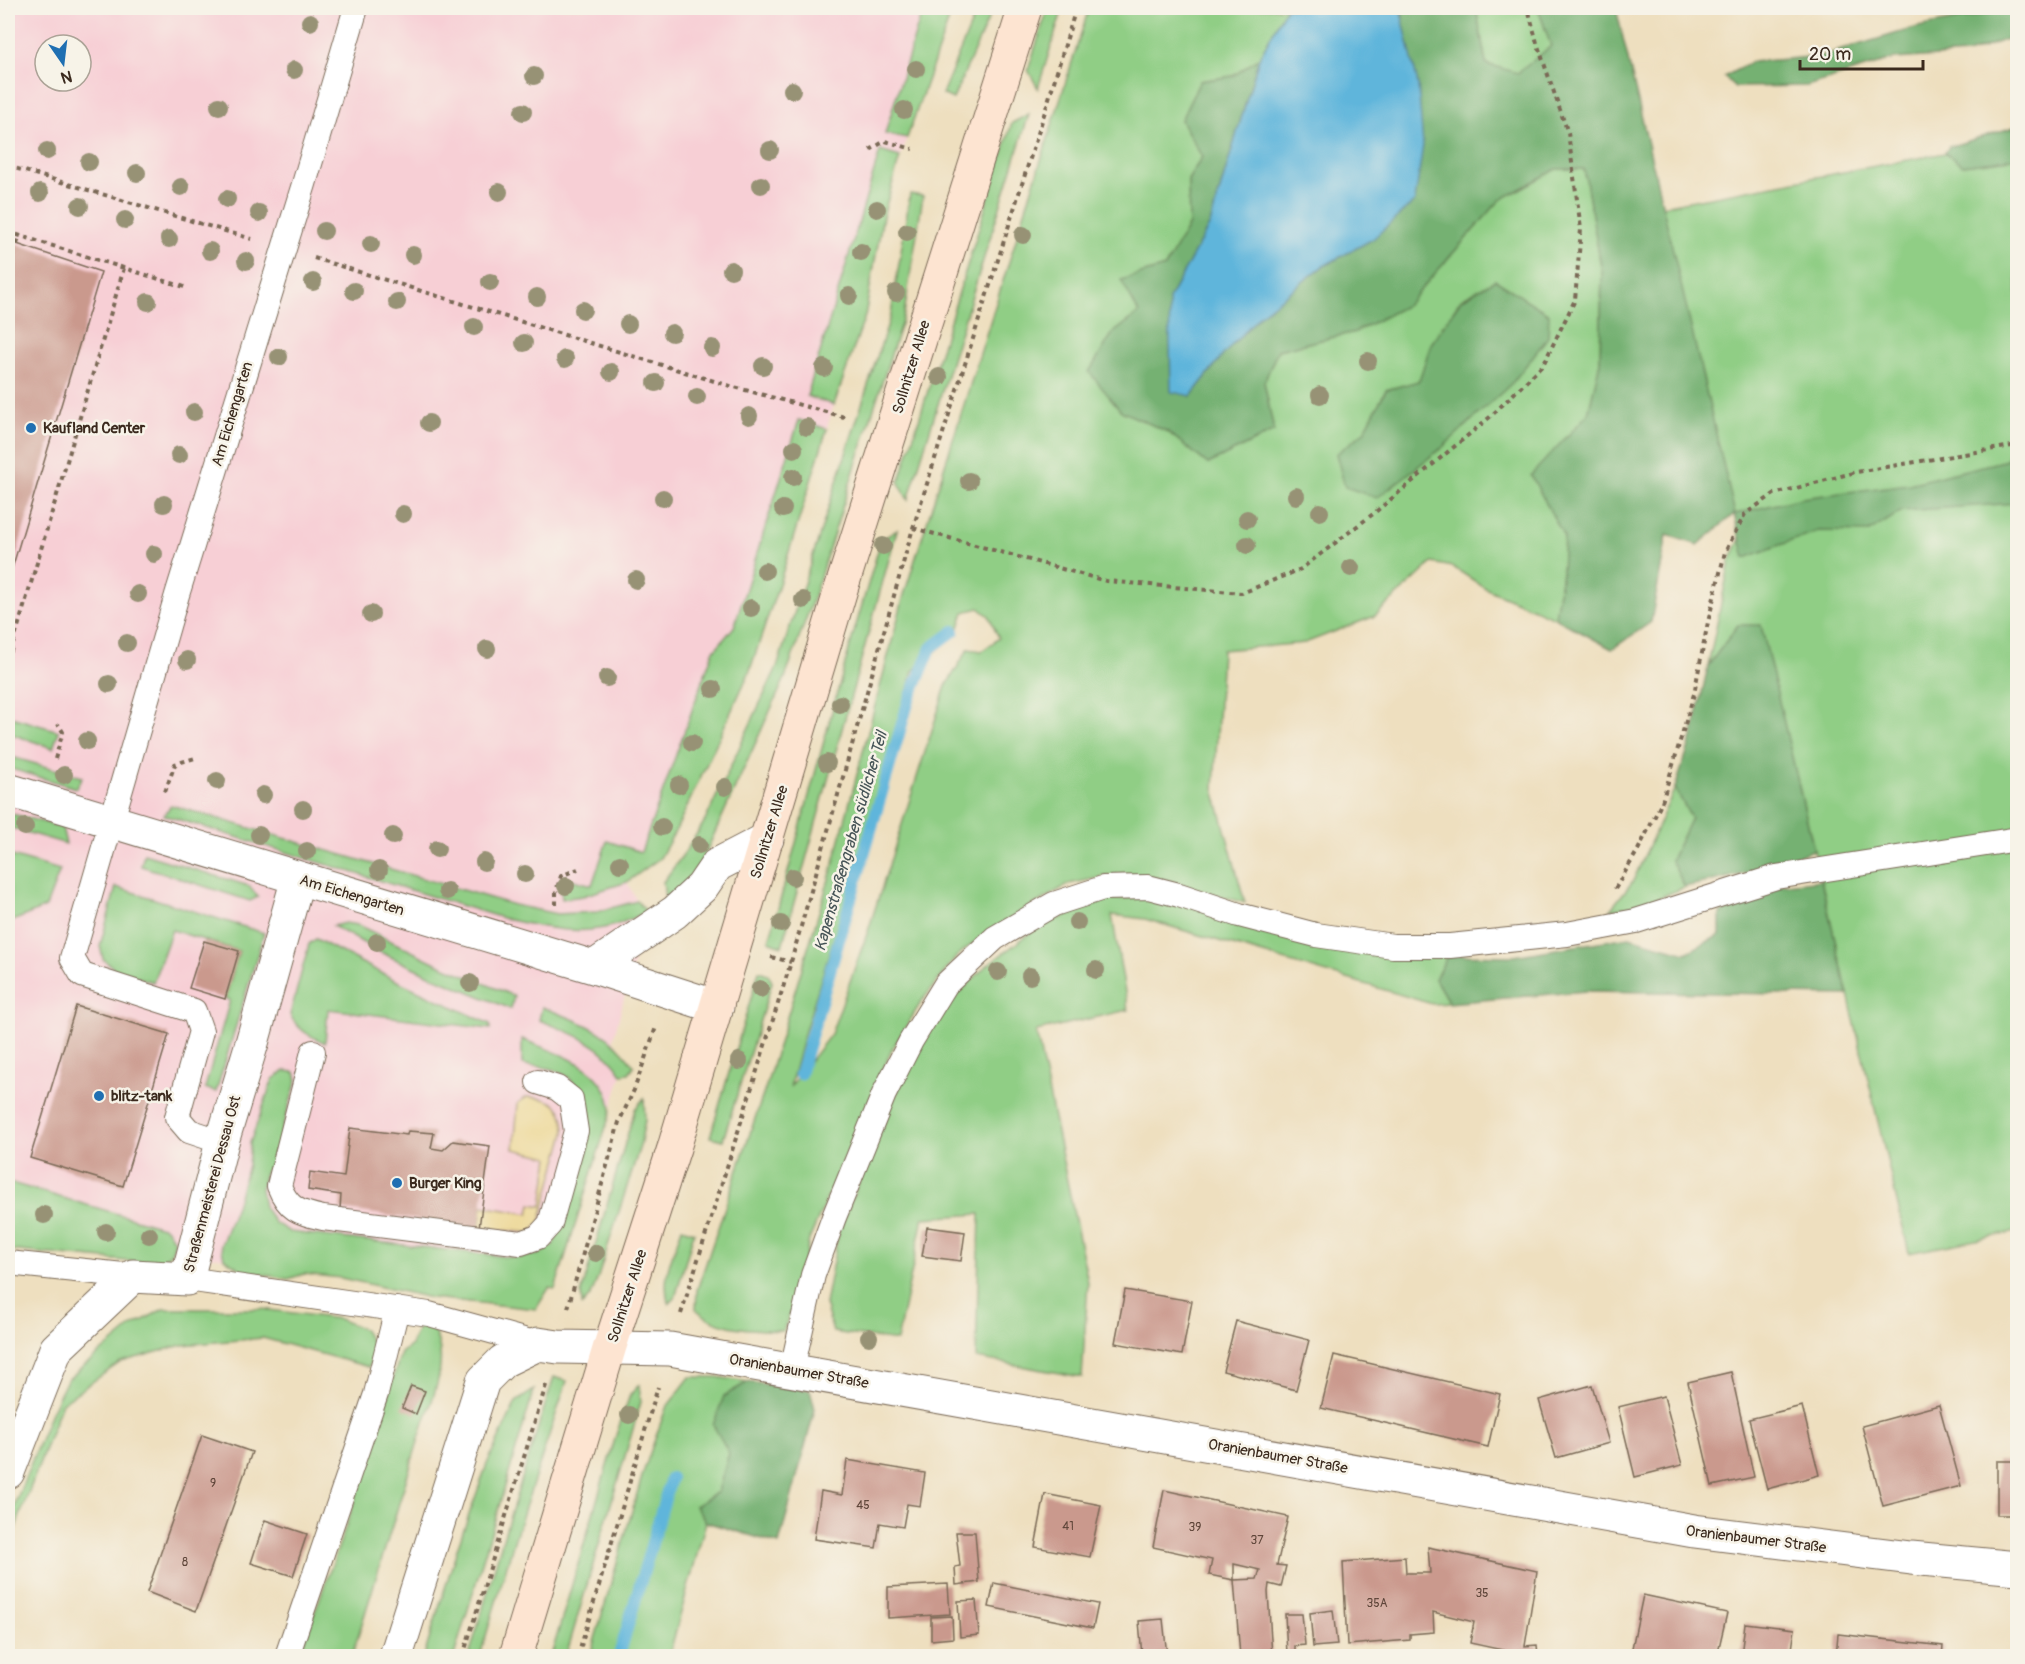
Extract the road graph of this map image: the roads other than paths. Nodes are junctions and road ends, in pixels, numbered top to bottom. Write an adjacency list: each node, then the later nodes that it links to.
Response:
1 (356, 8): 4 (lane, Am Eichengarten)
2 (1025, 8): 5 (main road, Sollnitzer Allee)
3 (8, 790): 4 (street, Am Eichengarten)
4 (110, 821): 7 (street, Am Eichengarten); 12 (lane, Am Eichengarten)
5 (767, 838): 8 (street); 9 (main road, Sollnitzer Allee)
6 (2018, 838): 19 (lane)
7 (298, 878): 8 (street, Am Eichengarten); 12 (street, Straßenmeisterei Dessau Ost)
8 (594, 968): 9 (street, Am Eichengarten)
9 (717, 1007): 18 (main road, Sollnitzer Allee)
10 (313, 1052): 11 (lane)
11 (538, 1082)
12 (222, 1142): 15 (street, Straßenmeisterei Dessau Ost)
13 (8, 1263): 14 (lane)
14 (133, 1276): 15 (street, Straßenmeisterei Dessau Ost); 20 (street)
15 (187, 1279): 16 (lane)
16 (397, 1309): 17 (lane); 22 (lane)
17 (548, 1346): 18 (street, Oranienbaumer Straße); 23 (street)
18 (610, 1346): 19 (street, Oranienbaumer Straße); 24 (main road, Sollnitzer Allee)
19 (792, 1369): 21 (street, Oranienbaumer Straße)
20 (8, 1472)
21 (2018, 1568)
22 (286, 1656)
23 (396, 1656)
24 (516, 1656)

